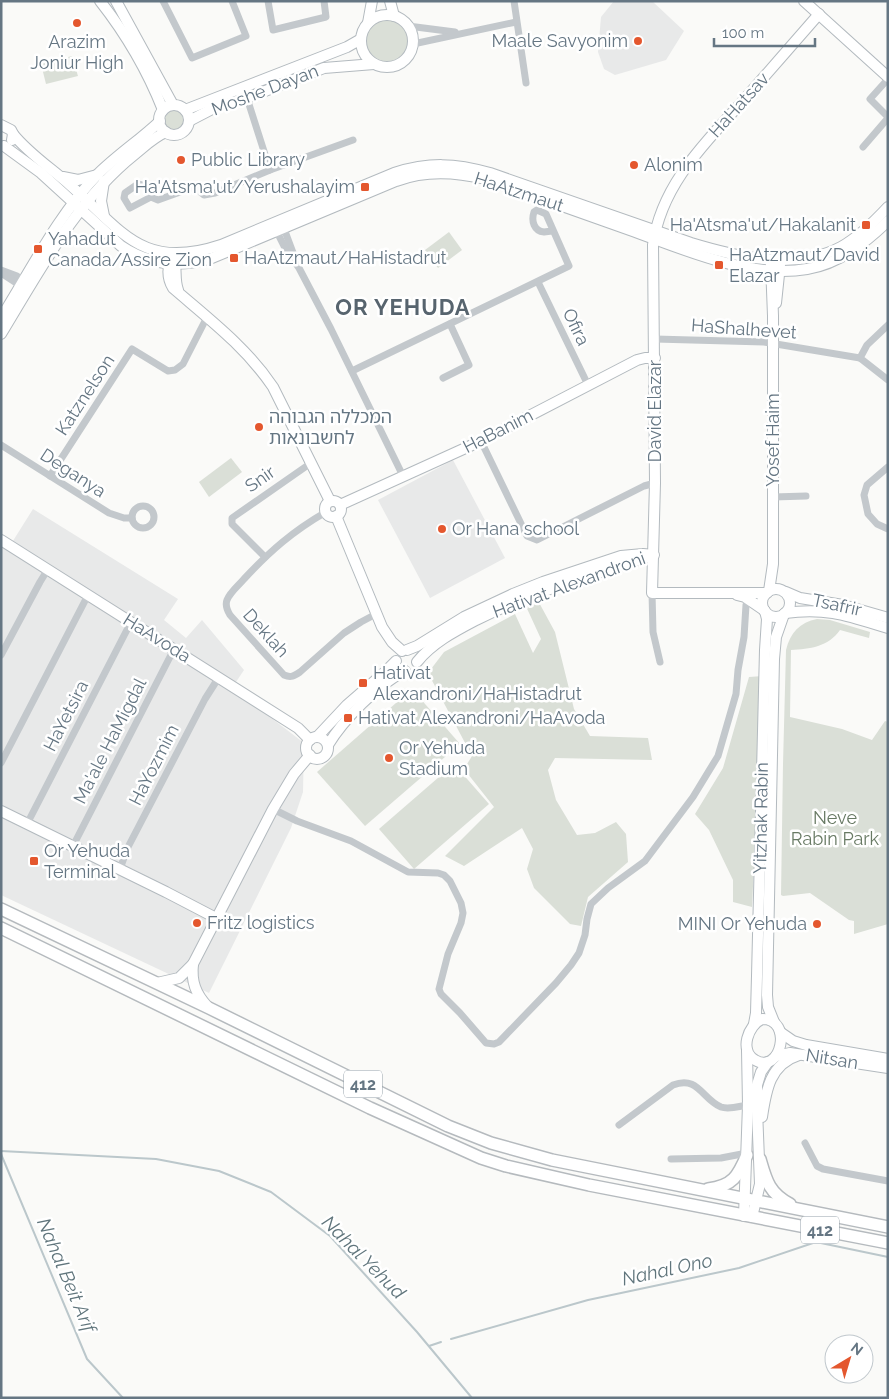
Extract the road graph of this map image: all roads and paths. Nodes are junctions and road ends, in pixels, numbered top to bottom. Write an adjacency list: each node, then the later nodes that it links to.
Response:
1 (100, 1): 23 (street)
2 (116, 1): 23 (street)
3 (163, 1): 4 (street)
4 (232, 1)
5 (268, 1): 6 (street)
6 (324, 1)
7 (372, 1): 14 (street)
8 (390, 1): 12 (street)
9 (514, 1): 13 (street)
10 (804, 1): 11 (street)
11 (819, 14): 20 (street); 47 (street, HaHatsav)
12 (394, 16): 14 (street); 15 (street)
13 (516, 22): 16 (street); 21 (street)
14 (368, 23): 17 (street)
15 (408, 26): 16 (street); 18 (street)
16 (463, 33): 18 (street)
17 (361, 39): 19 (street); 24 (street, Moshe Dayan)
18 (413, 44): 19 (street)
19 (374, 64): 22 (street, Moshe Dayan)
20 (888, 78): 25 (street)
21 (526, 83)
22 (247, 98): 27 (street, Moshe Dayan); 34 (street)
23 (168, 108): 24 (street); 26 (street)
24 (185, 110): 27 (street)
25 (888, 118): 33 (street)
26 (160, 121): 29 (street); 36 (street)
27 (189, 121): 29 (street)
28 (1, 125): 30 (street, HaAtzmaut)
29 (166, 132): 36 (street)
30 (13, 134): 32 (street); 35 (street, HaAtzmaut)
31 (352, 140): 34 (street)
32 (3, 146): 37 (street, HaAtzmaut)
33 (863, 147)
34 (270, 170): 38 (street)
35 (61, 177): 36 (street); 39 (street, HaAtzmaut)
36 (101, 177): 39 (street); 42 (street)
37 (58, 190): 41 (street, HaAtzmaut); 43 (street)
38 (151, 197)
39 (84, 198): 41 (street); 42 (street, HaAtzmaut)
40 (888, 207): 49 (street, HaAtzmaut)
41 (77, 208): 43 (street); 50 (street, HaAtzmaut); 54 (street)
42 (105, 217): 48 (street, HaAtzmaut)
43 (63, 220): 54 (street)
44 (888, 221): 51 (street, HaAtzmaut)
45 (279, 227): 47 (street, HaAtzmaut); 48 (street, HaAtzmaut); 50 (street, HaAtzmaut); 64 (street)
46 (552, 231): 53 (street)
47 (655, 234): 49 (street, HaAtzmaut); 51 (street, HaAtzmaut); 60 (street, David Elazar)
48 (172, 253): 50 (street)
49 (776, 259): 51 (street, Yosef Haim)
50 (172, 264): 55 (street)
51 (776, 270): 61 (street, Yosef Haim)
52 (1, 271): 54 (street)
53 (538, 282): 57 (street); 67 (street, Ofira)
54 (25, 285): 56 (street); 59 (street)
55 (207, 317): 70 (street); 72 (street, Katznelson)
56 (1, 318)
57 (450, 324): 64 (street); 65 (street)
58 (888, 325): 63 (street)
59 (1, 334)
60 (655, 339): 61 (street, HaShalhevet); 62 (street, David Elazar)
61 (773, 342): 63 (street, HaShalhevet); 76 (street, Yosef Haim)
62 (655, 358): 67 (street, HaBanim); 74 (street, David Elazar)
63 (860, 358): 66 (street, HaShalhevet)
64 (352, 371): 73 (street)
65 (443, 378)
66 (888, 380)
67 (588, 385): 68 (street, HaBanim)
68 (481, 441): 73 (street, HaBanim); 74 (street)
69 (1, 445): 72 (street, Deganya)
70 (311, 463): 77 (street); 83 (street, Snir)
71 (888, 467): 81 (street)
72 (50, 476): 80 (street, Deganya)
73 (402, 476): 78 (street, HaBanim)
74 (655, 483): 84 (street, David Elazar)
75 (806, 496): 76 (street)
76 (773, 497): 85 (street, Yosef Haim)
77 (330, 502): 78 (street); 79 (street)
78 (340, 505): 79 (street)
79 (331, 514): 83 (street, Deklah); 93 (street)
80 (132, 518)
81 (888, 529)
82 (1, 540): 86 (street, HaAvoda)
83 (265, 556): 93 (street, Deklah)
84 (654, 556): 89 (street, David Elazar); 100 (street, Hativat Alexandroni); 101 (street, Hativat Alexandroni)
85 (773, 564): 87 (street, Yosef Haim); 88 (street, Yosef Haim)
86 (48, 570): 90 (street, HaAvoda); 99 (street)
87 (768, 592): 88 (street); 91 (street); 92 (street)
88 (786, 592): 94 (street); 95 (street, Tsafrir)
89 (652, 593): 91 (street); 102 (street)
90 (88, 595): 96 (street, HaAvoda); 108 (street)
91 (750, 596): 92 (street); 109 (street)
92 (765, 611): 94 (street); 121 (street, Yitzhak Rabin)
93 (376, 614): 100 (street)
94 (785, 614): 97 (street, Tsafrir); 120 (street, Yitzhak Rabin)
95 (888, 618)
96 (131, 622): 98 (street, HaAvoda); 111 (street, HaYetsira)
97 (888, 628)
98 (174, 649): 104 (street, HaAvoda); 112 (street, Ma'ale HaMigdal)
99 (1, 655)
100 (400, 655): 101 (street); 103 (street); 105 (street, Hativat Alexandroni)
101 (417, 662): 103 (street)
102 (660, 662)
103 (405, 671): 106 (street)
104 (220, 677): 105 (street, HaAvoda); 113 (street, HaYozmim)
105 (313, 738): 106 (street); 107 (street)
106 (328, 745): 107 (street)
107 (310, 755): 109 (street)
108 (1, 764)
109 (272, 809): 115 (street)
110 (1, 811): 111 (street)
111 (27, 824): 112 (street)
112 (73, 846): 113 (street)
113 (120, 869): 115 (street)
114 (1, 909): 118 (main road, 412)
115 (216, 918): 117 (street)
116 (1, 928): 140 (main road, 412)
117 (194, 964): 118 (street); 119 (street)
118 (156, 983): 119 (main road, 412)
119 (209, 1008): 136 (main road, 412)
120 (774, 1022): 121 (street); 122 (street)
121 (754, 1024): 123 (street)
122 (780, 1032): 125 (street); 126 (street, Nitsan)
123 (748, 1050): 125 (street); 128 (street)
124 (804, 1054): 125 (street, Nitsan); 127 (street, Nitsan); 130 (street)
125 (772, 1059): 130 (street)
126 (888, 1059)
127 (888, 1068)
128 (748, 1105): 129 (street); 132 (street)
129 (619, 1125)
130 (758, 1140): 134 (street)
131 (805, 1143): 135 (street)
132 (747, 1154): 133 (street); 136 (main road); 137 (street)
133 (670, 1158)
134 (760, 1159): 138 (street); 139 (main road)
135 (888, 1181)
136 (700, 1190): 137 (main road, 412)
137 (745, 1198): 138 (main road, 412); 140 (street)
138 (757, 1200): 139 (main road, 412); 140 (street)
139 (806, 1211): 141 (main road, 412)
140 (748, 1216): 142 (main road, 412)
141 (888, 1227)
142 (888, 1244)

